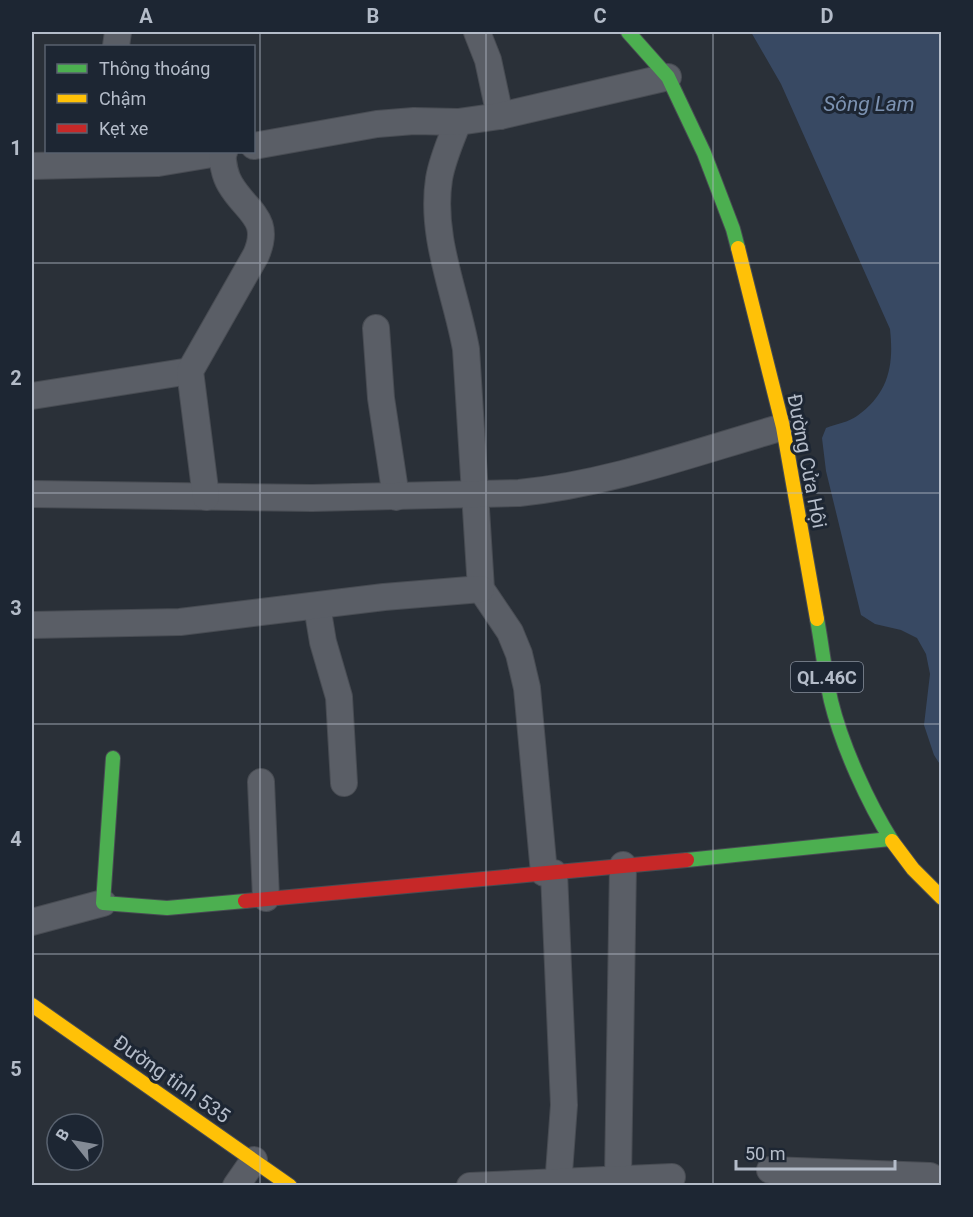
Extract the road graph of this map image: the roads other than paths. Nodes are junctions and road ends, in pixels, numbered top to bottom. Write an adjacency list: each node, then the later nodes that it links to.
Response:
1 (477, 32): 4 (street)
2 (628, 32): 3 (main road, Đường Cửa Hội / QL.46C)
3 (668, 77): 4 (street); 14 (main road, Đường Cửa Hội / QL.46C)
4 (500, 116): 5 (street)
5 (458, 122): 6 (street); 16 (street)
6 (255, 146)
7 (217, 153): 9 (street)
8 (223, 153): 12 (street)
9 (115, 158): 10 (street)
10 (32, 166)
11 (376, 328): 17 (street)
12 (190, 371): 13 (street); 18 (street)
13 (32, 396)
14 (783, 427): 16 (street); 25 (main road, Đường Cửa Hội / QL.46C)
15 (32, 494): 18 (street)
16 (476, 494): 17 (street); 19 (street)
17 (396, 496): 18 (street)
18 (206, 497)
19 (481, 589): 20 (street); 27 (street)
20 (317, 606): 21 (street); 24 (street)
21 (32, 625)
22 (113, 758): 30 (main road)
23 (261, 782): 28 (street)
24 (344, 783)
25 (890, 839): 26 (main road); 29 (main road, Đường Cửa Hội / QL.46C)
26 (622, 865): 27 (main road); 36 (street)
27 (549, 873): 28 (main road); 37 (street)
28 (266, 898): 30 (main road)
29 (942, 898)
30 (103, 903): 31 (street)
31 (32, 922)
32 (32, 1005): 33 (main road, Đường tỉnh 535)
33 (254, 1160): 38 (street); 39 (main road, Đường tỉnh 535)
34 (770, 1170): 41 (street)
35 (672, 1178): 36 (street)
36 (618, 1179): 37 (street)
37 (559, 1183): 40 (street)
38 (236, 1185)
39 (290, 1185)
40 (470, 1185)
41 (941, 1185)

